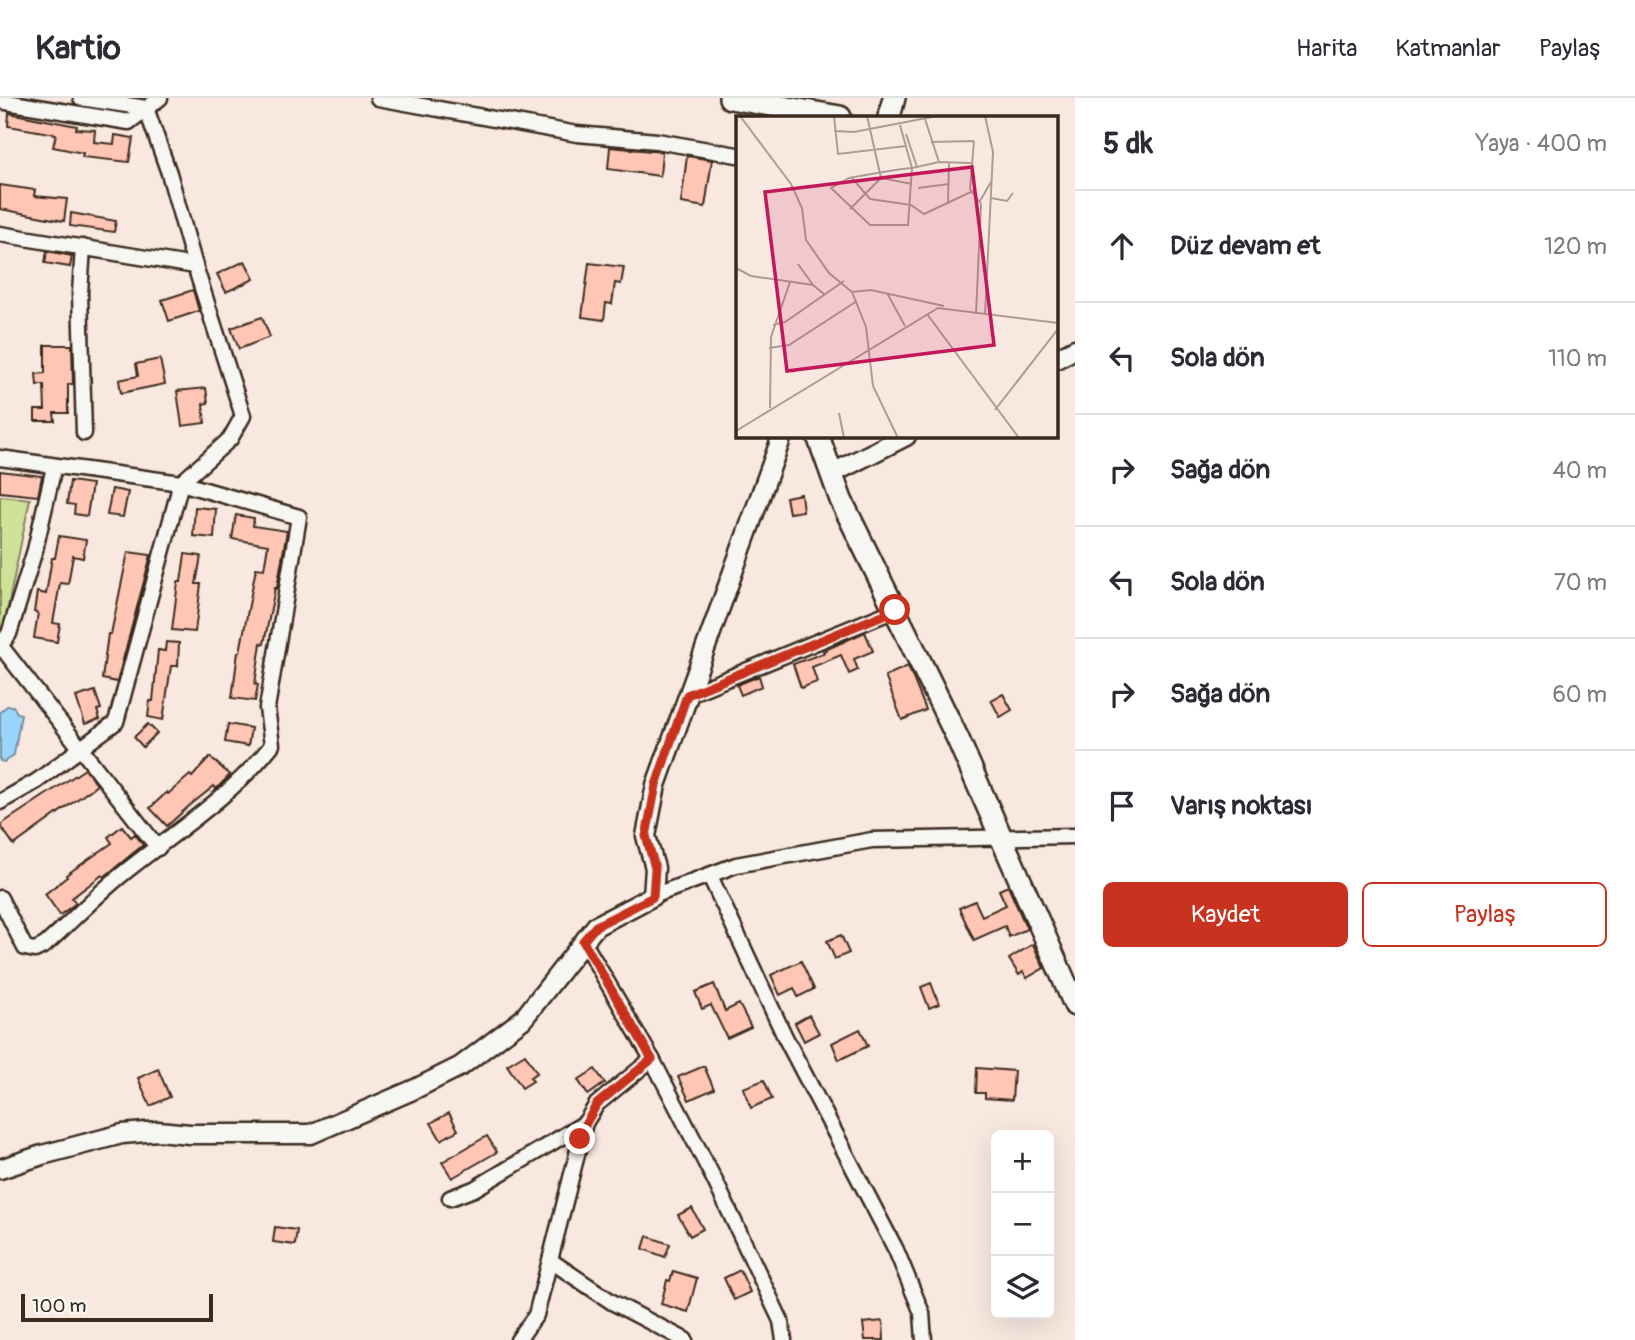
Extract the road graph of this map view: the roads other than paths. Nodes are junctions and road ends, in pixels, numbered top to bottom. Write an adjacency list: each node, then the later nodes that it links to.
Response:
1 (81, 98): 7 (street)
2 (160, 98): 7 (street)
3 (378, 98): 10 (street)
4 (730, 98): 8 (main road)
5 (894, 98): 9 (main road)
6 (0, 101): 7 (street)
7 (146, 108): 13 (street)
8 (834, 116)
9 (889, 116)
10 (736, 155)
11 (0, 234): 12 (street)
12 (83, 247): 13 (street); 16 (street)
13 (195, 267): 23 (street)
14 (1075, 349): 15 (street)
15 (1058, 358)
16 (84, 433)
17 (781, 438): 26 (street)
18 (819, 438): 22 (main road)
19 (902, 438): 22 (street)
20 (0, 458): 21 (street)
21 (54, 467): 23 (street); 25 (street)
22 (831, 474): 24 (main road)
23 (181, 483): 27 (street); 31 (street)
24 (895, 610): 26 (street); 29 (main road)
25 (0, 646): 27 (street)
26 (687, 695): 33 (street)
27 (81, 747): 28 (street); 31 (street)
28 (0, 802)
29 (1000, 836): 30 (street); 32 (street); 36 (main road)
30 (1075, 836)
31 (158, 848): 34 (street)
32 (710, 876): 33 (street); 45 (street)
33 (653, 897): 35 (street)
34 (0, 898)
35 (583, 941): 37 (street); 39 (street)
36 (1075, 1005)
37 (652, 1059): 38 (street); 44 (street)
38 (586, 1123): 40 (street); 41 (street)
39 (0, 1169)
40 (450, 1198)
41 (551, 1261): 42 (street); 43 (street)
42 (518, 1340)
43 (685, 1340)
44 (784, 1340)
45 (924, 1340)

